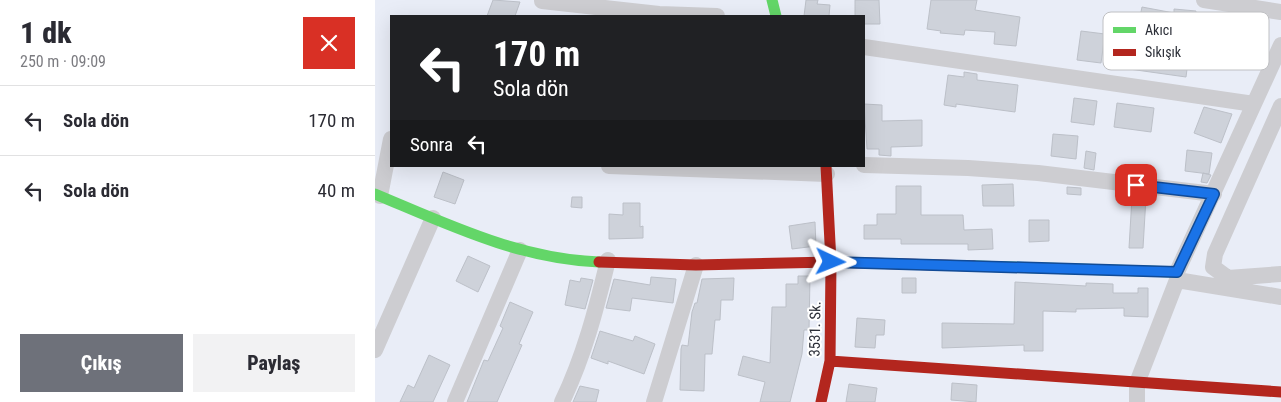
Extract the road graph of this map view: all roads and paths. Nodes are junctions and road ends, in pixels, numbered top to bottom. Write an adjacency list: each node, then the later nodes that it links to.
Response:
1 (772, 0): 6 (street)
2 (1204, 0): 4 (street)
3 (542, 1): 5 (street)
4 (1281, 12)
5 (688, 15)
6 (776, 15)
7 (1281, 45): 9 (street)
8 (865, 47): 9 (street)
9 (1254, 104): 15 (street)
10 (1281, 106): 22 (street)
11 (390, 143): 16 (street)
12 (865, 165): 15 (street)
13 (663, 167): 14 (street)
14 (826, 170): 20 (street, 3531. Sk.)
15 (1214, 194): 23 (street)
16 (378, 195): 17 (street)
17 (433, 218): 18 (street); 25 (street)
18 (520, 250): 19 (street); 29 (street)
19 (607, 260): 21 (street); 30 (street)
20 (831, 262): 21 (street); 23 (street); 26 (street, 3531. Sk.)
21 (696, 265): 31 (street)
22 (1281, 274)
23 (1177, 276): 24 (street); 27 (street)
24 (1281, 297)
25 (375, 350)
26 (830, 361): 27 (street); 32 (street, 3531. Sk.)
27 (1137, 383): 28 (street); 33 (street)
28 (1281, 392)
29 (455, 402)
30 (562, 402)
31 (654, 402)
32 (821, 402)
33 (1137, 402)

